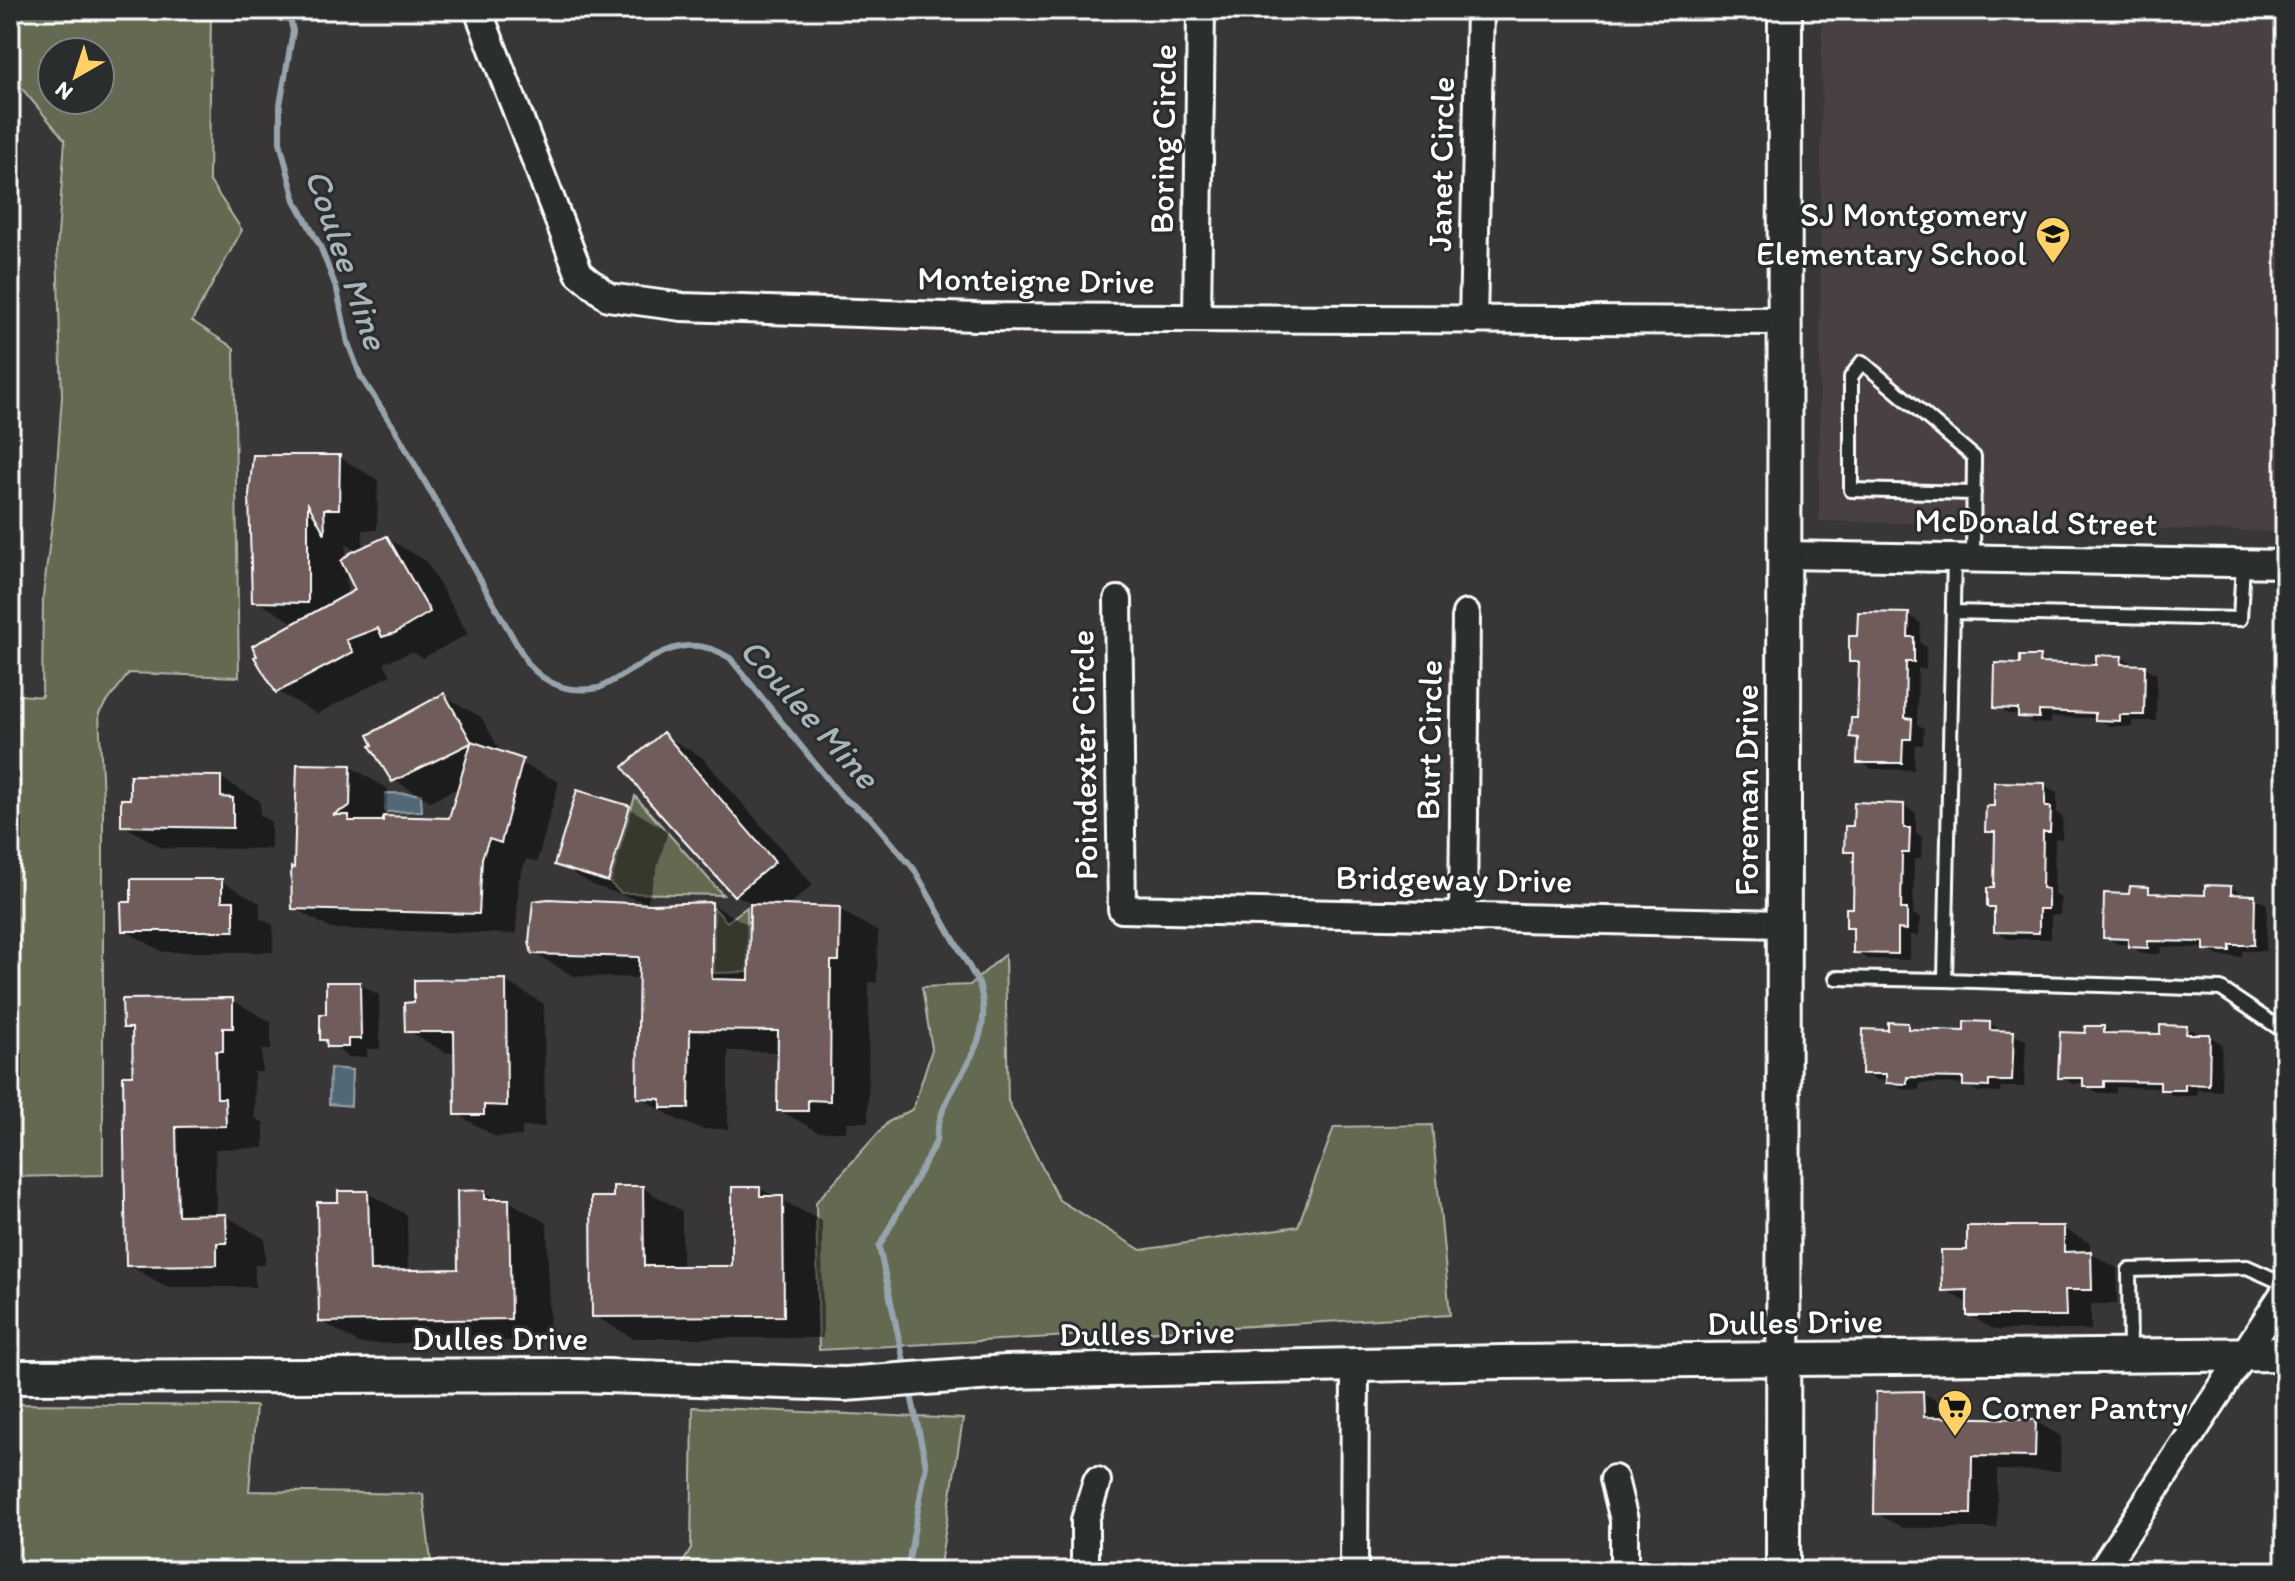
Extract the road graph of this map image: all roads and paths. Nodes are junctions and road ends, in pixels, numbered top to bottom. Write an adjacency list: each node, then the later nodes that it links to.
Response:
1 (478, 10): 5 (street, Monteigne Drive)
2 (1201, 10): 5 (street, Boring Circle)
3 (1480, 10): 6 (street, Janet Circle)
4 (1785, 10): 7 (street, Foreman Drive)
5 (1197, 317): 6 (street, Monteigne Drive)
6 (1473, 320): 7 (street, Monteigne Drive)
7 (1785, 321): 9 (street, Foreman Drive)
8 (1974, 493): 8 (lane); 10 (lane)
9 (1785, 555): 10 (street, McDonald Street); 18 (street, Foreman Drive)
10 (1963, 557): 11 (street, McDonald Street); 14 (lane)
11 (2243, 563): 12 (street, McDonald Street); 14 (lane)
12 (2285, 564)
13 (1118, 600): 16 (street, Poindexter Circle)
14 (1953, 612): 20 (lane)
15 (1466, 614): 17 (street, Burt Circle)
16 (1122, 909): 17 (street, Bridgeway Drive)
17 (1463, 914): 18 (street, Bridgeway Drive)
18 (1784, 924): 27 (street, Foreman Drive)
19 (1836, 978): 20 (lane)
20 (1945, 980): 21 (lane)
21 (2285, 1032)
22 (2285, 1284): 25 (lane)
23 (2285, 1292): 24 (street)
24 (2244, 1353): 25 (street, Dulles Drive); 26 (street, Dulles Drive); 32 (street)
25 (2130, 1354): 27 (street, Dulles Drive)
26 (2285, 1354)
27 (1783, 1361): 28 (street, Dulles Drive); 36 (street, Foreman Drive)
28 (1355, 1367): 29 (street, Dulles Drive); 34 (street)
29 (10, 1377)
30 (1614, 1479): 35 (street)
31 (1097, 1481): 33 (street)
32 (2112, 1567)
33 (1085, 1571)
34 (1354, 1571)
35 (1624, 1571)
36 (1783, 1571)

